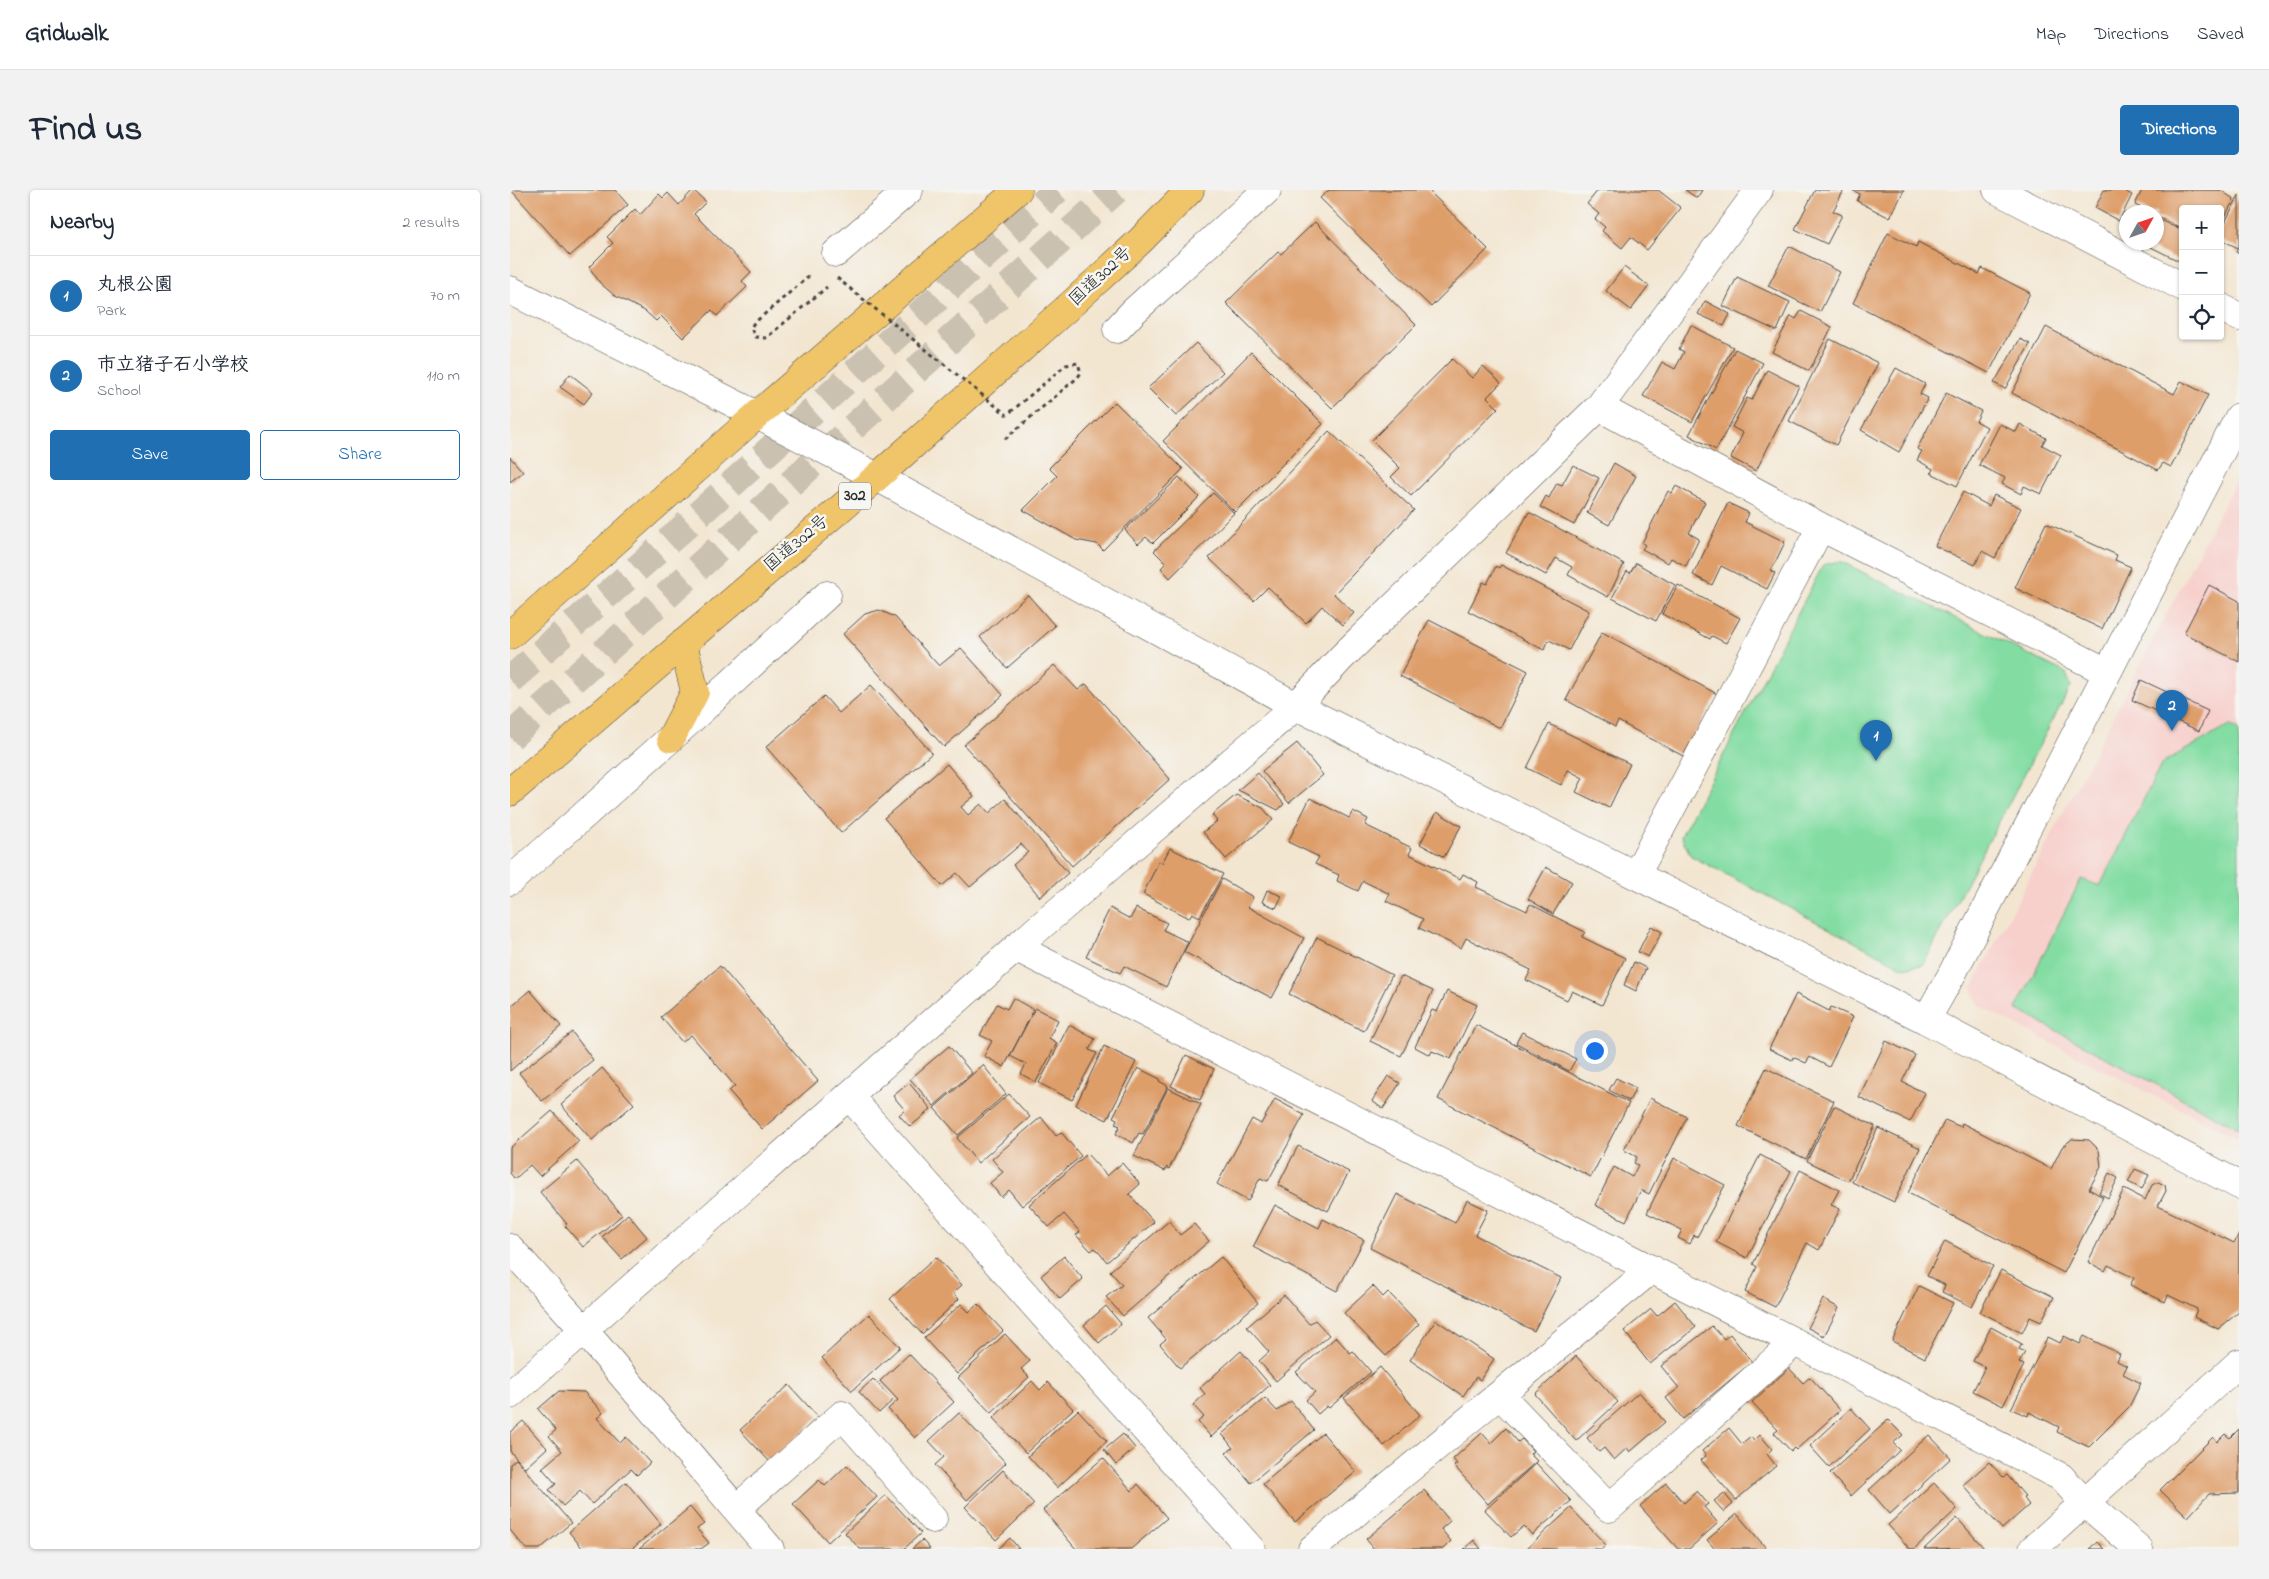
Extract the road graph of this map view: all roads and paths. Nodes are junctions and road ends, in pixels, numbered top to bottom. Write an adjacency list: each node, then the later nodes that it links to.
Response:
1 (909, 190): 7 (street)
2 (1018, 190): 14 (highway)
3 (1190, 190): 17 (highway, 国道302号 / 302)
4 (1268, 190): 12 (street)
5 (1759, 190): 13 (street)
6 (1997, 190): 8 (street)
7 (836, 254): 16 (path, bridge)
8 (2179, 285)
9 (510, 290): 14 (street)
10 (2224, 309): 11 (street)
11 (2239, 316)
12 (1117, 329)
13 (1599, 407): 18 (street); 23 (street)
14 (757, 415): 17 (street); 20 (highway)
15 (2239, 417): 22 (street)
16 (1005, 439)
17 (877, 477): 21 (highway, 国道302号 / 302); 23 (street)
18 (1821, 527): 22 (street); 26 (street)
19 (827, 595): 24 (street)
20 (510, 635)
21 (683, 643): 24 (highway); 25 (highway, 国道302号 / 302)
22 (2107, 672): 29 (street)
23 (1296, 706): 26 (street); 28 (street)
24 (671, 738): 27 (street)
25 (510, 792)
26 (1636, 875): 29 (street)
27 (510, 881)
28 (1017, 948): 30 (street); 33 (street)
29 (1926, 1020): 31 (street)
30 (849, 1096): 34 (street); 43 (street)
31 (2239, 1185)
32 (510, 1248): 34 (street)
33 (1652, 1270): 35 (street); 38 (street)
34 (583, 1329): 37 (street); 40 (street)
35 (1795, 1342): 38 (street); 39 (street)
36 (2239, 1362): 39 (street)
37 (510, 1395)
38 (1500, 1395): 44 (street)
39 (2084, 1502): 45 (street); 46 (street)
40 (736, 1509): 41 (street); 42 (street)
41 (933, 1519)
42 (770, 1549)
43 (1252, 1549)
44 (1312, 1549)
45 (2033, 1549)
46 (2139, 1549)

